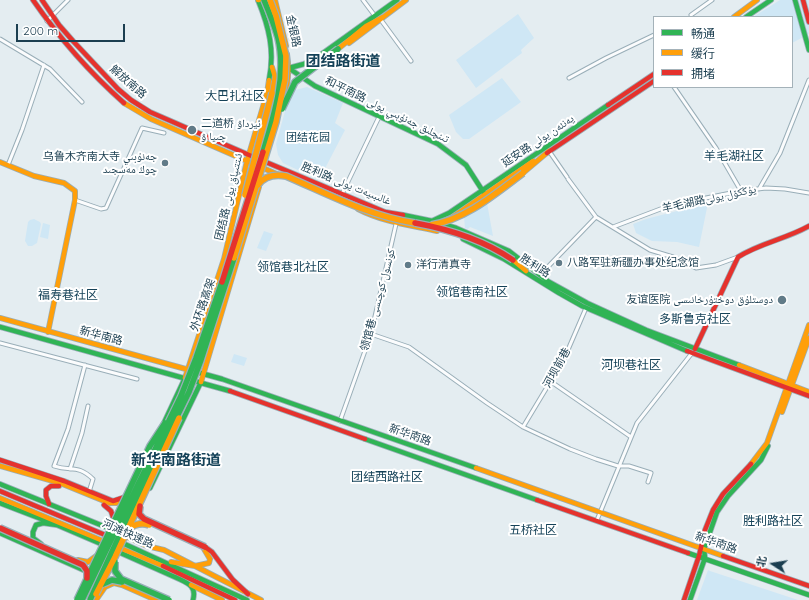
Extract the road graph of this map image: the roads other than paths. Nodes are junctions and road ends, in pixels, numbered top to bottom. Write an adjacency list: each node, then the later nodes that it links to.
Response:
1 (33, 0): 22 (main road)
2 (42, 0): 16 (main road, 解放南路)
3 (68, 0): 16 (street)
4 (258, 0): 29 (main road, 金银路)
5 (264, 0): 59 (main road, 外环路高架, bridge)
6 (270, 0): 40 (main road, 外环路高架, bridge)
7 (275, 0): 30 (main road, 金银路)
8 (363, 0): 17 (street)
9 (397, 0): 17 (main road)
10 (406, 0): 21 (main road)
11 (712, 0): 18 (street)
12 (757, 0): 19 (main road)
13 (771, 0): 20 (main road)
14 (795, 0): 26 (main road)
15 (803, 0): 23 (main road)
16 (52, 16): 22 (street); 43 (main road, 解放南路)
17 (375, 16): 30 (main road)
18 (689, 16)
19 (735, 16)
20 (747, 16)
21 (382, 18): 27 (street); 32 (main road); 40 (main road, bridge)
22 (47, 21): 43 (main road)
23 (809, 22)
24 (653, 35): 33 (street)
25 (0, 39): 28 (street)
26 (809, 50)
27 (412, 61)
28 (44, 65): 38 (street); 46 (street)
29 (272, 67): 30 (main road); 43 (main road, 团结路 ئىتتىپاق يولى); 59 (main road, bridge)
30 (290, 68): 32 (main road, 和平南路 تىنچلىق جەنۇبىي يولى); 37 (main road, 金银路)
31 (653, 75): 50 (main road, 延安路 يەنئەن يولى)
32 (302, 76): 37 (main road); 39 (main road, 和平南路 تىنچلىق جەنۇبىي يولى)
33 (569, 78)
34 (809, 80): 48 (street)
35 (653, 82): 42 (main road)
36 (675, 88): 49 (street)
37 (287, 90): 44 (main road)
38 (82, 102)
39 (379, 117): 50 (main road, 和平南路 تىنچلىق جەنۇبىي يولى); 51 (street)
40 (275, 126): 53 (main road, 外环路高架, bridge)
41 (164, 133): 54 (street)
42 (549, 151): 50 (main road); 55 (street); 60 (main road, bridge)
43 (248, 158): 44 (main road, 胜利路 غالىبىيەت يولى); 47 (main road, 胜利路); 77 (main road, 团结路 ئىتتىپاق يولى)
44 (265, 161): 47 (main road); 51 (main road, 胜利路 غالىبىيەت يولى)
45 (0, 162): 46 (main road)
46 (8, 165): 54 (main road)
47 (264, 168): 57 (main road, 胜利路); 78 (main road)
48 (759, 189): 49 (street, 羊毛湖路يۇڭكۆل يولى); 52 (street, 羊毛湖路يۇڭكۆل يولى)
49 (741, 191): 62 (street, 羊毛湖路يۇڭكۆل يولى)
50 (484, 192): 56 (main road, 延安路 يەنئەن يولى); 58 (main road)
51 (342, 194): 56 (main road, 胜利路 غالىبىيەت يولى)
52 (809, 194)
53 (254, 195): 60 (main road, bridge); 86 (main road, 外环路高架, bridge)
54 (75, 200): 71 (main road)
55 (596, 217): 62 (street); 66 (street)
56 (432, 221): 58 (main road, 胜利路 غالىبىيەت يولى)
57 (396, 224): 63 (main road, 胜利路); 72 (street, 领馆巷 كونسول كوچىسى)
58 (443, 224): 63 (main road); 66 (main road, 胜利路 غالىبىيەت يولى)
59 (239, 225): 90 (main road, 外环路高架, bridge)
60 (424, 225): 65 (main road, bridge)
61 (809, 226): 64 (main road)
62 (612, 227): 64 (street)
63 (434, 230): 65 (main road, 胜利路)
64 (738, 257): 75 (main road)
65 (526, 271): 67 (main road, 胜利路)
66 (540, 275): 75 (main road, 胜利路 غالىبىيەت يولى)
67 (586, 308): 75 (main road, 胜利路); 81 (street, 河坝前巷)
68 (0, 318): 71 (main road, 新华南路)
69 (809, 325): 83 (main road)
70 (0, 327): 80 (main road, 新华南路)
71 (48, 332): 77 (main road, 新华南路)
72 (371, 334): 91 (street, 领馆巷 كونسول كوچىسى); 92 (street)
73 (809, 338): 83 (main road)
74 (0, 344): 76 (street)
75 (693, 351): 83 (main road, 胜利路); 93 (street)
76 (85, 365): 79 (street); 97 (street)
77 (188, 370): 78 (main road, 新华南路); 80 (main road, 团结路 ئىتتىپاق يولى)
78 (204, 374): 82 (main road); 87 (main road, 新华南路)
79 (137, 378)
80 (185, 378): 82 (main road, 新华南路); 101 (main road, 团结路 ئىتتىپاق يولى)
81 (550, 381): 92 (street, 河坝前巷); 93 (street)
82 (201, 382): 89 (main road, 新华南路); 116 (main road)
83 (789, 387): 84 (main road, 胜利路); 85 (main road, 胜利路); 119 (main road)
84 (809, 392)
85 (809, 396)
86 (184, 401): 106 (main road, bridge); 134 (main road, 外环路高架, bridge)
87 (290, 403): 89 (main road); 91 (main road, 新华南路)
88 (88, 406): 97 (street)
89 (287, 411): 110 (main road, 新华南路)
90 (172, 414): 104 (main road, bridge); 133 (main road, 外环路高架, bridge)
91 (340, 421): 108 (main road, 新华南路)
92 (523, 427): 96 (street)
93 (631, 437): 96 (street)
94 (0, 460): 102 (main road)
95 (0, 466): 104 (main road)
96 (618, 466): 98 (street); 108 (street)
97 (70, 469): 102 (street)
98 (648, 482)
99 (0, 484): 107 (main road)
100 (0, 491): 124 (main road, 河滩快速路)
101 (132, 491): 102 (main road); 112 (main road, 团结路 ئىتتىپاق يولى)
102 (89, 492)
103 (0, 498): 141 (main road, 河滩快速路)
104 (123, 500): 109 (main road, bridge)
105 (0, 503): 111 (main road)
106 (140, 503): 114 (main road, bridge); 118 (main road, bridge)
107 (49, 504): 109 (main road); 112 (main road)
108 (601, 513): 110 (street); 119 (main road, 新华南路)
109 (114, 520): 120 (main road, bridge)
110 (597, 520): 123 (main road, 新华南路)
111 (57, 525): 117 (main road); 120 (main road, bridge)
112 (106, 527): 116 (main road)
113 (0, 528): 126 (main road, bridge)
114 (128, 530): 118 (main road, bridge); 122 (main road, bridge)
115 (0, 533): 126 (main road)
116 (130, 538): 125 (main road)
117 (102, 545): 121 (main road); 126 (main road)
118 (205, 548): 125 (main road); 131 (main road)
119 (702, 548): 123 (main road); 129 (main road, 新华南路)
120 (99, 554): 126 (main road, bridge)
121 (124, 554): 127 (main road); 135 (main road)
122 (115, 557): 128 (main road, bridge); 138 (main road, bridge)
123 (702, 557): 130 (main road, 新华南路); 143 (main road); 144 (main road)
124 (164, 561): 125 (main road); 131 (main road, 河滩快速路)
125 (195, 566): 131 (main road)
126 (89, 576): 132 (main road, bridge)
127 (175, 577): 139 (main road); 140 (main road)
128 (101, 585): 135 (main road, bridge); 137 (main road, bridge)
129 (809, 586)
130 (809, 595)
131 (248, 597): 142 (main road)
132 (78, 600)
133 (82, 600)
134 (90, 600)
135 (95, 600): 136 (main road)
136 (156, 600)
137 (162, 600)
138 (169, 600)
139 (193, 600)
140 (222, 600)
141 (235, 600)
142 (261, 600)
143 (684, 600)
144 (690, 600)

